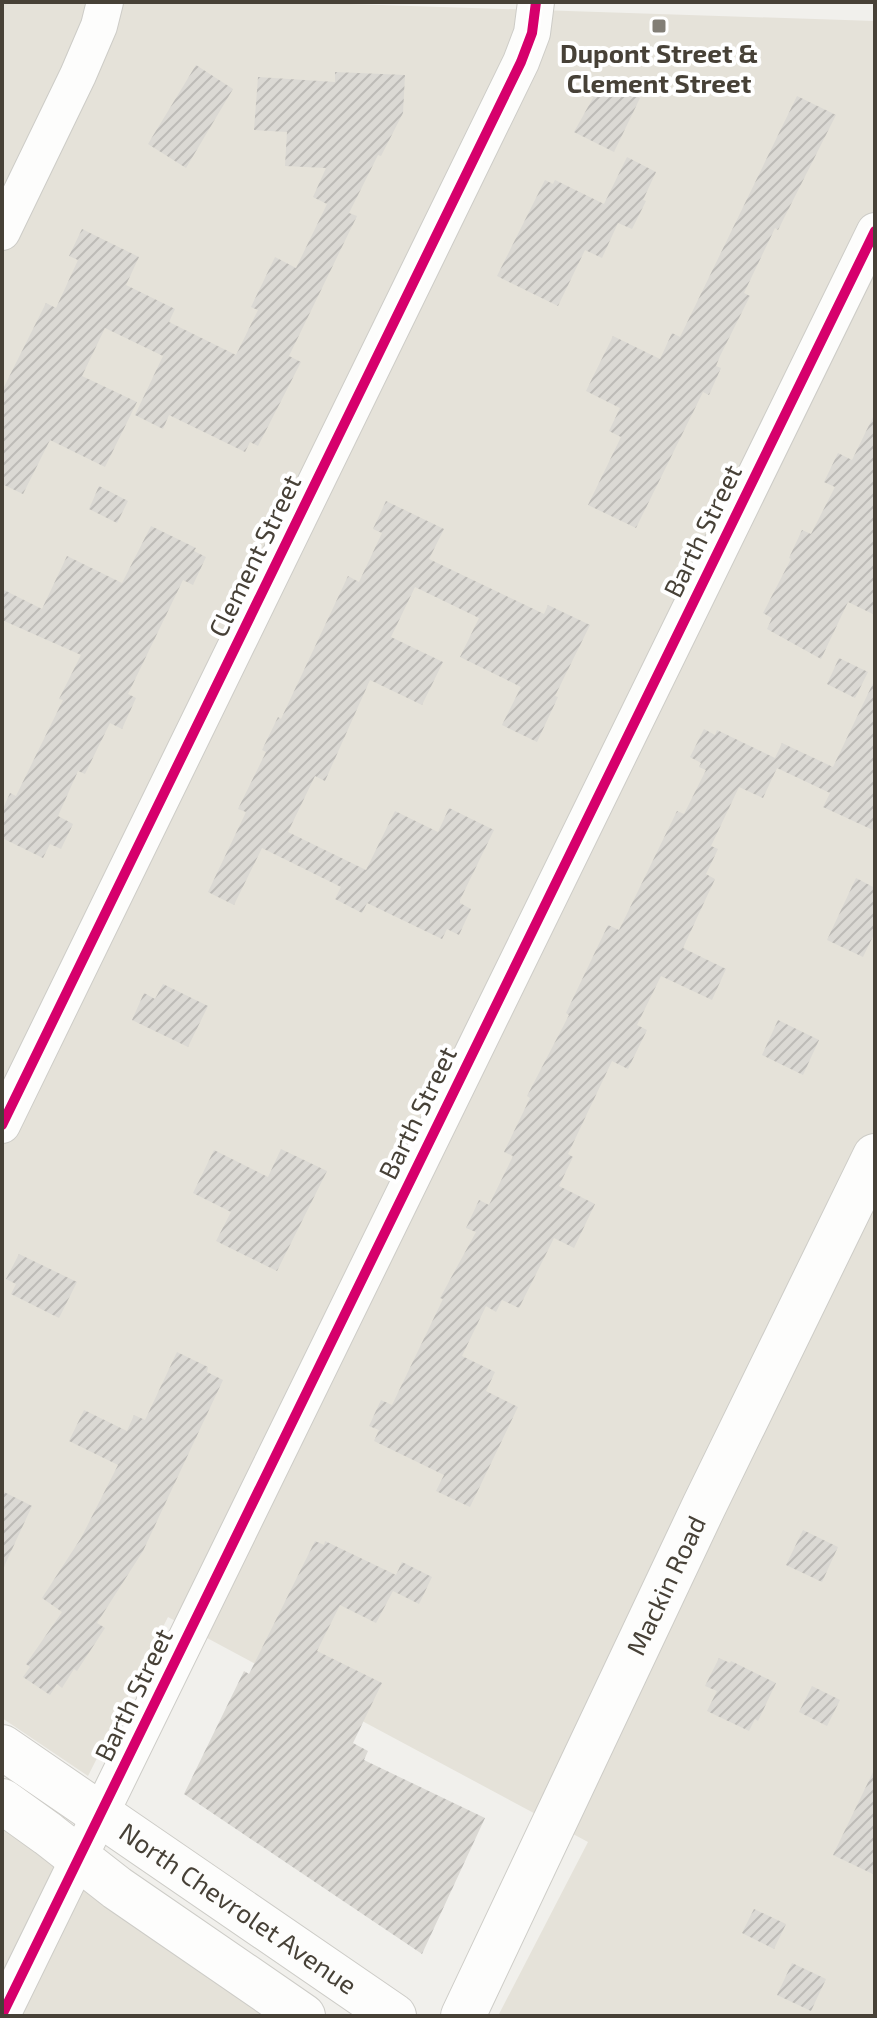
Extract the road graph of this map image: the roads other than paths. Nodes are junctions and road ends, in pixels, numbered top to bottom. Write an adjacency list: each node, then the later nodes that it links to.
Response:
1 (105, 2): 4 (street)
2 (536, 2): 5 (street, Clement Street)
3 (875, 231): 9 (street, Barth Street)
4 (2, 232)
5 (2, 1125)
6 (875, 1156): 14 (street, Mackin Road)
7 (2, 1747): 9 (street, North Chevrolet Avenue)
8 (2, 1801): 10 (street, North Chevrolet Avenue)
9 (100, 1814): 10 (street, Barth Street); 13 (street, North Chevrolet Avenue)
10 (79, 1858): 11 (street, Barth Street); 12 (street, North Chevrolet Avenue)
11 (2, 2015)
12 (303, 2016)
13 (394, 2016)
14 (463, 2016)

